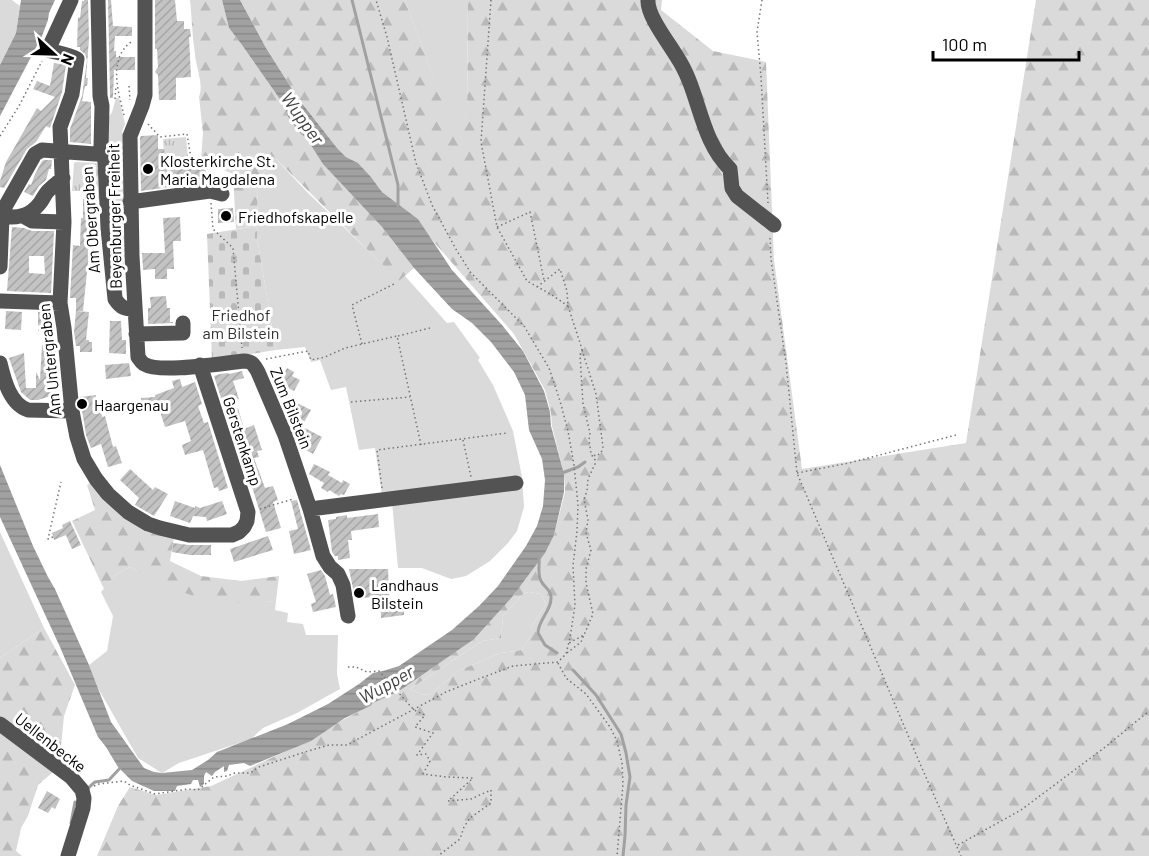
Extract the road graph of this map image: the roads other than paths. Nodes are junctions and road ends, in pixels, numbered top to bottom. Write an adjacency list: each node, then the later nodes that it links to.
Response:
1 (71, 0): 5 (street, Am Untergraben)
2 (98, 0): 6 (street, Am Obergraben)
3 (145, 0): 9 (street, Beyenburger Freiheit)
4 (648, 0): 13 (street)
5 (60, 151): 6 (street, Am Obergraben); 7 (street, Am Untergraben); 10 (street, Am Obergraben)
6 (99, 152): 17 (street, Am Obergraben)
7 (63, 178): 11 (street); 12 (street, Am Untergraben)
8 (216, 193): 9 (street)
9 (130, 202): 17 (street, Beyenburger Freiheit)
10 (2, 216): 11 (street); 14 (street)
11 (23, 216): 12 (street)
12 (64, 222): 16 (street, Am Untergraben)
13 (772, 230)
14 (0, 267)
15 (0, 301): 16 (street)
16 (60, 303): 22 (street, Am Untergraben)
17 (135, 309): 19 (street, Beyenburger Freiheit)
18 (183, 323): 19 (street)
19 (136, 334): 21 (street, Beyenburger Freiheit)
20 (0, 363): 22 (street)
21 (200, 366): 24 (street, Zum Bilstein); 25 (street, Gerstenkamp)
22 (72, 411): 25 (street, Am Untergraben)
23 (516, 483): 24 (street)
24 (307, 502): 26 (street, Zum Bilstein)
25 (246, 520)
26 (348, 616)
27 (0, 724): 28 (street, Uellenbecke)
28 (68, 856)

